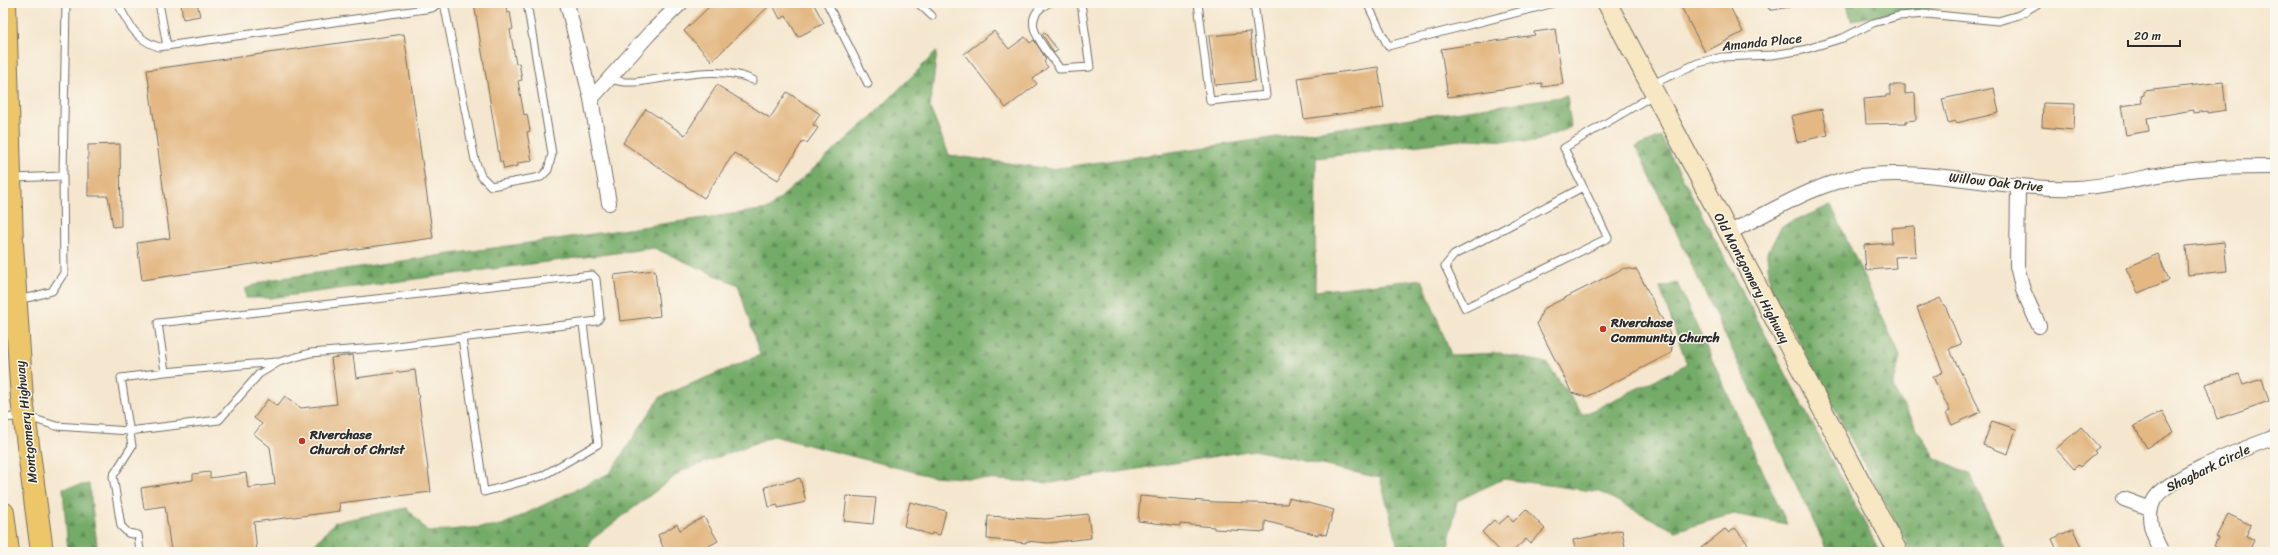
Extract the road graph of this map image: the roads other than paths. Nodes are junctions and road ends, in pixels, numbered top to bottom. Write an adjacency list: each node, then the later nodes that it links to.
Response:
1 (5, 3): 31 (main road, Montgomery Highway)
2 (66, 3): 30 (lane)
3 (118, 3): 23 (lane)
4 (160, 3): 23 (lane)
5 (439, 3): 23 (lane)
6 (444, 3): 7 (lane)
7 (527, 3)
8 (567, 3): 28 (street)
9 (681, 3): 24 (street)
10 (827, 3): 26 (lane)
11 (918, 3): 22 (lane)
12 (1049, 3): 13 (lane)
13 (1081, 3)
14 (1198, 3): 15 (lane)
15 (1254, 3)
16 (1367, 3): 17 (lane)
17 (1554, 3)
18 (1607, 3): 27 (street, Old Montgomery Highway)
19 (1771, 3): 20 (lane)
20 (1789, 3)
21 (2039, 3): 27 (lane, Amanda Place)
22 (932, 16)
23 (167, 46)
24 (609, 79): 25 (lane); 28 (street)
25 (753, 80)
26 (868, 84)
27 (1653, 90): 33 (lane, Amanda Place); 35 (street, Old Montgomery Highway)
28 (592, 99): 34 (street)
29 (2275, 167): 32 (street, Willow Oak Drive)
30 (63, 176): 31 (lane); 36 (lane)
31 (6, 178): 36 (main road, Montgomery Highway)
32 (2018, 186): 35 (street, Willow Oak Drive); 38 (street)
33 (1584, 187): 33 (lane)
34 (610, 203)
35 (1728, 233): 52 (street, Old Montgomery Highway)
36 (16, 299): 42 (main road, Montgomery Highway)
37 (583, 324): 39 (lane); 39 (lane); 41 (lane)
38 (2039, 326)
39 (462, 338): 40 (lane)
40 (279, 362): 41 (lane); 44 (lane)
41 (165, 372): 44 (lane)
42 (25, 416): 43 (lane); 44 (lane); 50 (main road, Montgomery Highway)
43 (3, 418)
44 (129, 431): 51 (lane)
45 (2275, 437): 47 (street, Shagbark Circle)
46 (2124, 499): 47 (street)
47 (2152, 509): 53 (street)
48 (3, 513): 49 (main road)
49 (8, 552)
50 (42, 552)
51 (140, 552)
52 (1898, 552)
53 (2162, 552)

